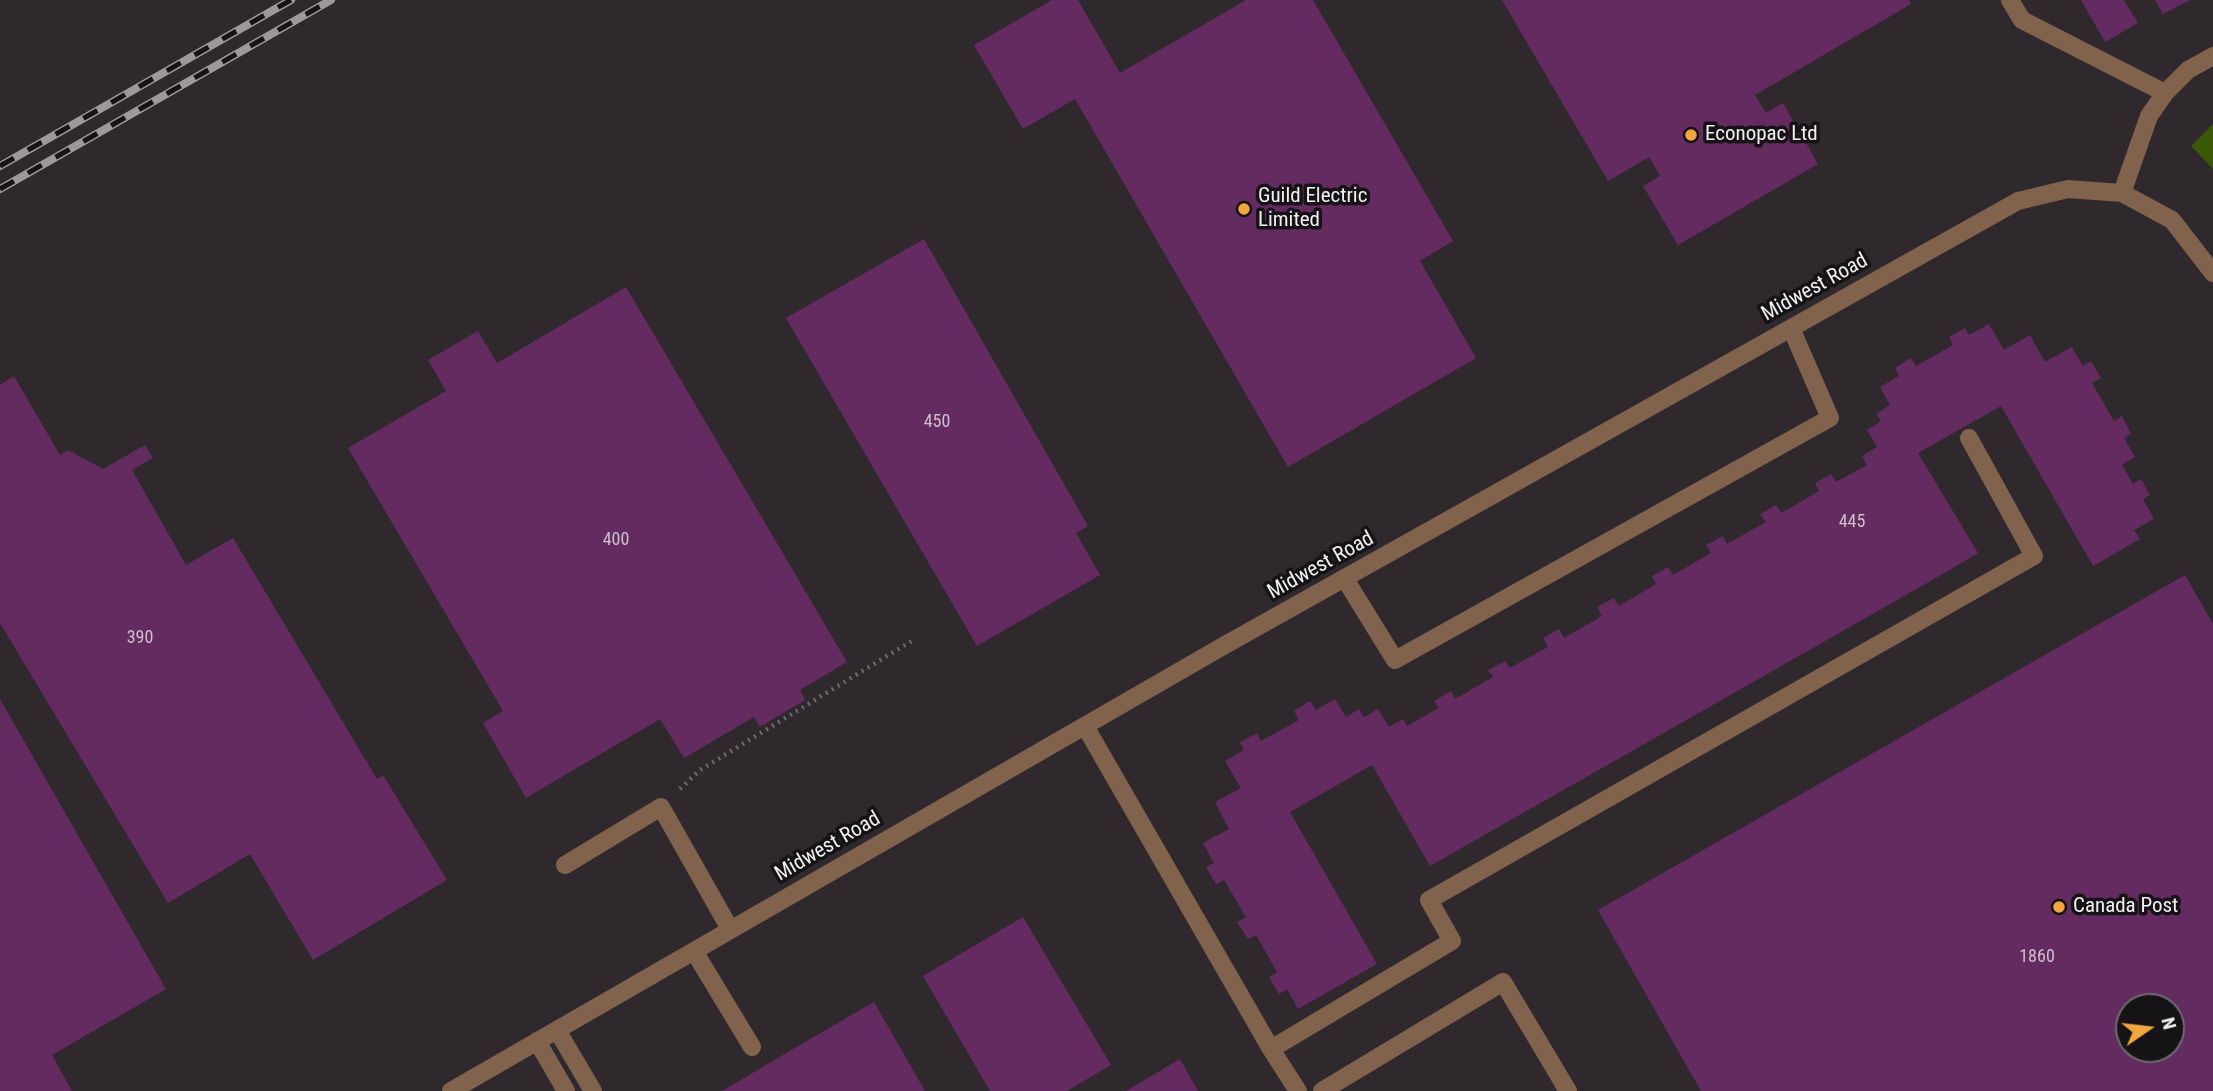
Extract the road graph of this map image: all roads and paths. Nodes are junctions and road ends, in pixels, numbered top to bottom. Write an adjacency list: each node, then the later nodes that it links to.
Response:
1 (2010, 0): 3 (street)
2 (2213, 57): 3 (street)
3 (2165, 93): 4 (street)
4 (2122, 193): 5 (street, Midwest Road); 6 (street, Midwest Road)
5 (2213, 273)
6 (1791, 328): 8 (street, Midwest Road); 8 (street)
7 (1969, 438): 18 (street)
8 (1345, 579): 10 (street, Midwest Road)
9 (915, 639): 11 (path)
10 (1085, 726): 13 (street, Midwest Road); 18 (street)
11 (661, 807): 12 (street); 13 (street)
12 (565, 865)
13 (730, 929): 14 (street, Midwest Road)
14 (694, 951): 15 (street, Midwest Road); 17 (street)
15 (557, 1030): 16 (street, Midwest Road); 21 (street)
16 (537, 1041): 19 (street, Midwest Road); 20 (street)
17 (752, 1047)
18 (1271, 1049): 22 (street)
19 (450, 1091)
20 (566, 1091)
21 (593, 1091)
22 (1298, 1091)
23 (1322, 1091): 24 (street)
24 (1568, 1091)

